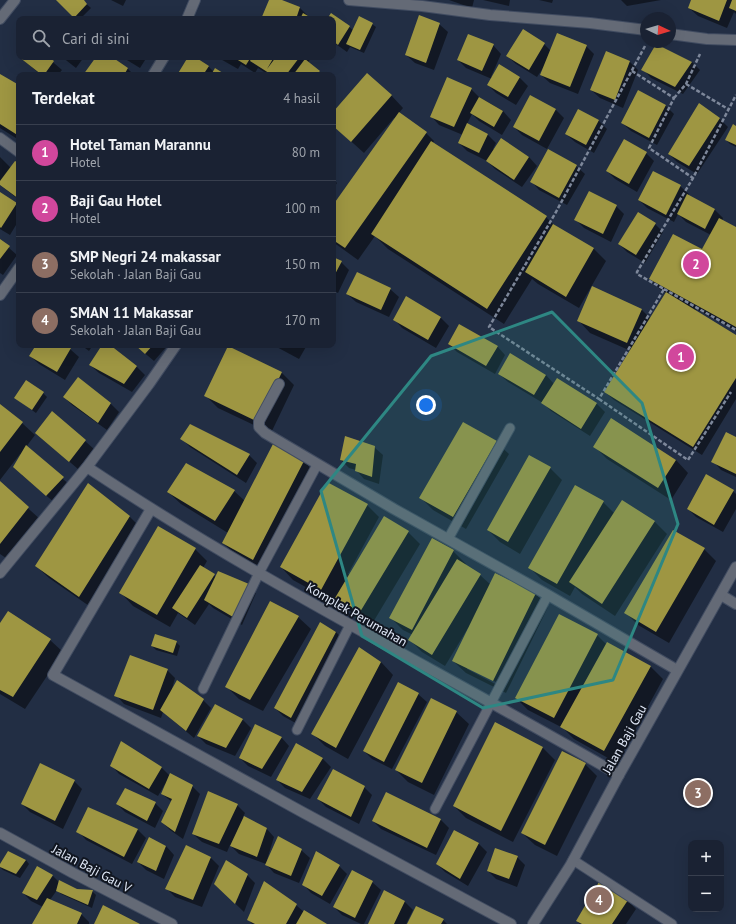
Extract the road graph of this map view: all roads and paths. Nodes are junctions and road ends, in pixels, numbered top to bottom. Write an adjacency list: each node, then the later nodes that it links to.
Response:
1 (14, 0): 5 (street)
2 (195, 0): 4 (street)
3 (349, 0): 6 (street)
4 (188, 16)
5 (0, 19)
6 (640, 29)
7 (676, 35): 8 (street)
8 (707, 39): 9 (street); 14 (path)
9 (736, 40)
10 (644, 48): 12 (path)
11 (162, 60): 13 (street)
12 (632, 71): 16 (path); 28 (path)
13 (155, 72)
14 (686, 84): 16 (path); 17 (path)
15 (736, 95): 17 (path)
16 (674, 98): 20 (path)
17 (728, 109): 20 (path)
18 (0, 138): 19 (street)
19 (16, 150)
20 (693, 178): 22 (path)
21 (16, 272): 23 (street)
22 (664, 289): 24 (path); 28 (path)
23 (0, 295)
24 (736, 330)
25 (174, 348): 31 (street)
26 (279, 384): 30 (street)
27 (731, 392): 28 (path)
28 (599, 399)
29 (510, 428): 33 (lane)
30 (317, 465): 33 (street); 36 (lane)
31 (87, 467): 32 (street, Komplek Perumahan); 35 (street)
32 (151, 509): 36 (street, Komplek Perumahan); 50 (street)
33 (448, 539): 37 (street)
34 (736, 567): 38 (street, Jalan Baji Gau)
35 (0, 573)
36 (259, 573): 40 (street, Komplek Perumahan); 42 (lane)
37 (548, 595): 41 (street); 43 (lane)
38 (721, 595): 39 (street); 41 (street, Jalan Baji Gau)
39 (736, 604)
40 (350, 625): 43 (street, Komplek Perumahan); 44 (lane)
41 (677, 670): 45 (street, Jalan Baji Gau)
42 (203, 689)
43 (490, 703): 45 (street, Komplek Perumahan); 46 (lane)
44 (297, 730)
45 (619, 775): 48 (street, Jalan Baji Gau)
46 (435, 810)
47 (0, 833): 49 (street, Jalan Baji Gau V)
48 (573, 860): 51 (street, Jalan Baji Gau); 52 (lane)
49 (172, 924)
50 (510, 924)
51 (533, 924)
52 (672, 924)

